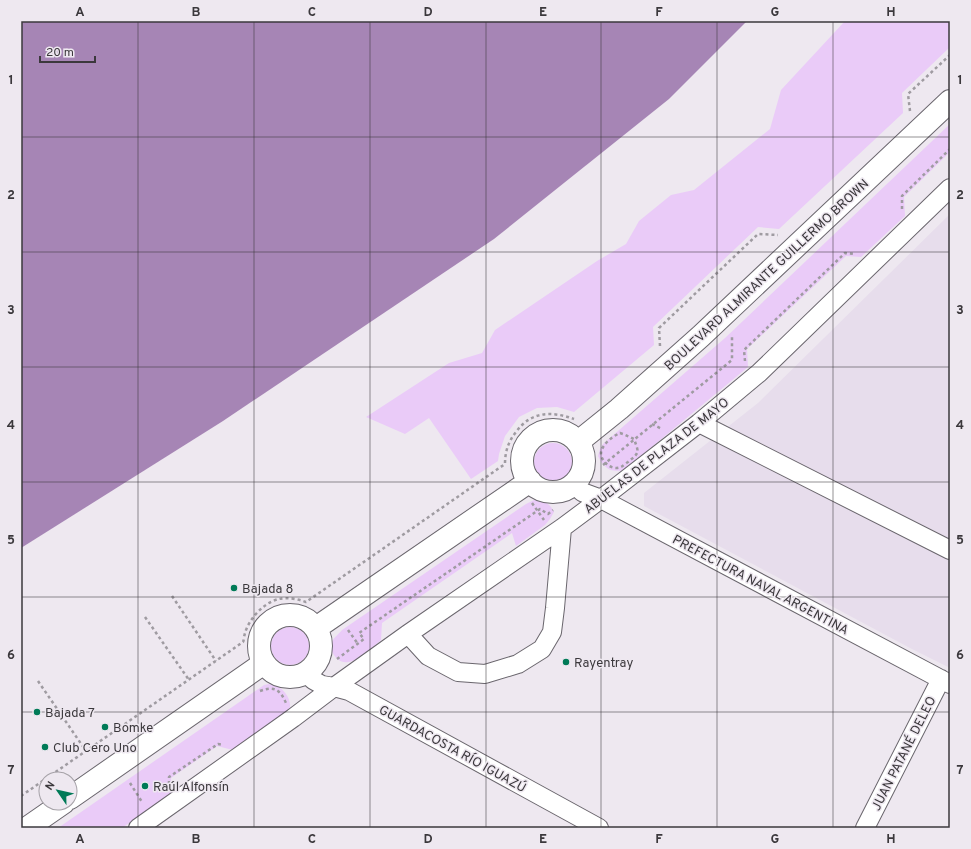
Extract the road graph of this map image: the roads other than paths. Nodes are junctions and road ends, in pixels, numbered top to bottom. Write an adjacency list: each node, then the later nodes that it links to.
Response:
1 (950, 101): 4 (main road, BOULEVARD ALMIRANTE GUILLERMO BROWN)
2 (950, 188): 3 (street, ABUELAS DE PLAZA DE MAYO)
3 (699, 423): 7 (street, ABUELAS DE PLAZA DE MAYO); 9 (street)
4 (578, 442): 5 (main road); 6 (main road)
5 (574, 484): 6 (main road); 7 (street, PREFECTURA NAVAL ARGENTINA)
6 (530, 492): 10 (main road)
7 (602, 499): 8 (street, ABUELAS DE PLAZA DE MAYO); 14 (street, PREFECTURA NAVAL ARGENTINA)
8 (562, 528): 11 (street, ABUELAS DE PLAZA DE MAYO); 11 (street)
9 (950, 550)
10 (316, 628): 12 (main road); 13 (main road)
11 (408, 634): 15 (street, ABUELAS DE PLAZA DE MAYO)
12 (264, 663): 13 (main road); 16 (main road)
13 (308, 671): 15 (street, GUARDACOSTA RÍO IGUAZÚ)
14 (945, 681): 21 (street, JUAN PATANÉ DELEO)
15 (334, 687): 18 (street); 20 (street, GUARDACOSTA RÍO IGUAZÚ)
16 (78, 792)
17 (52, 811): 19 (main road)
18 (145, 823)
19 (28, 828)
20 (599, 828)
21 (866, 828)

